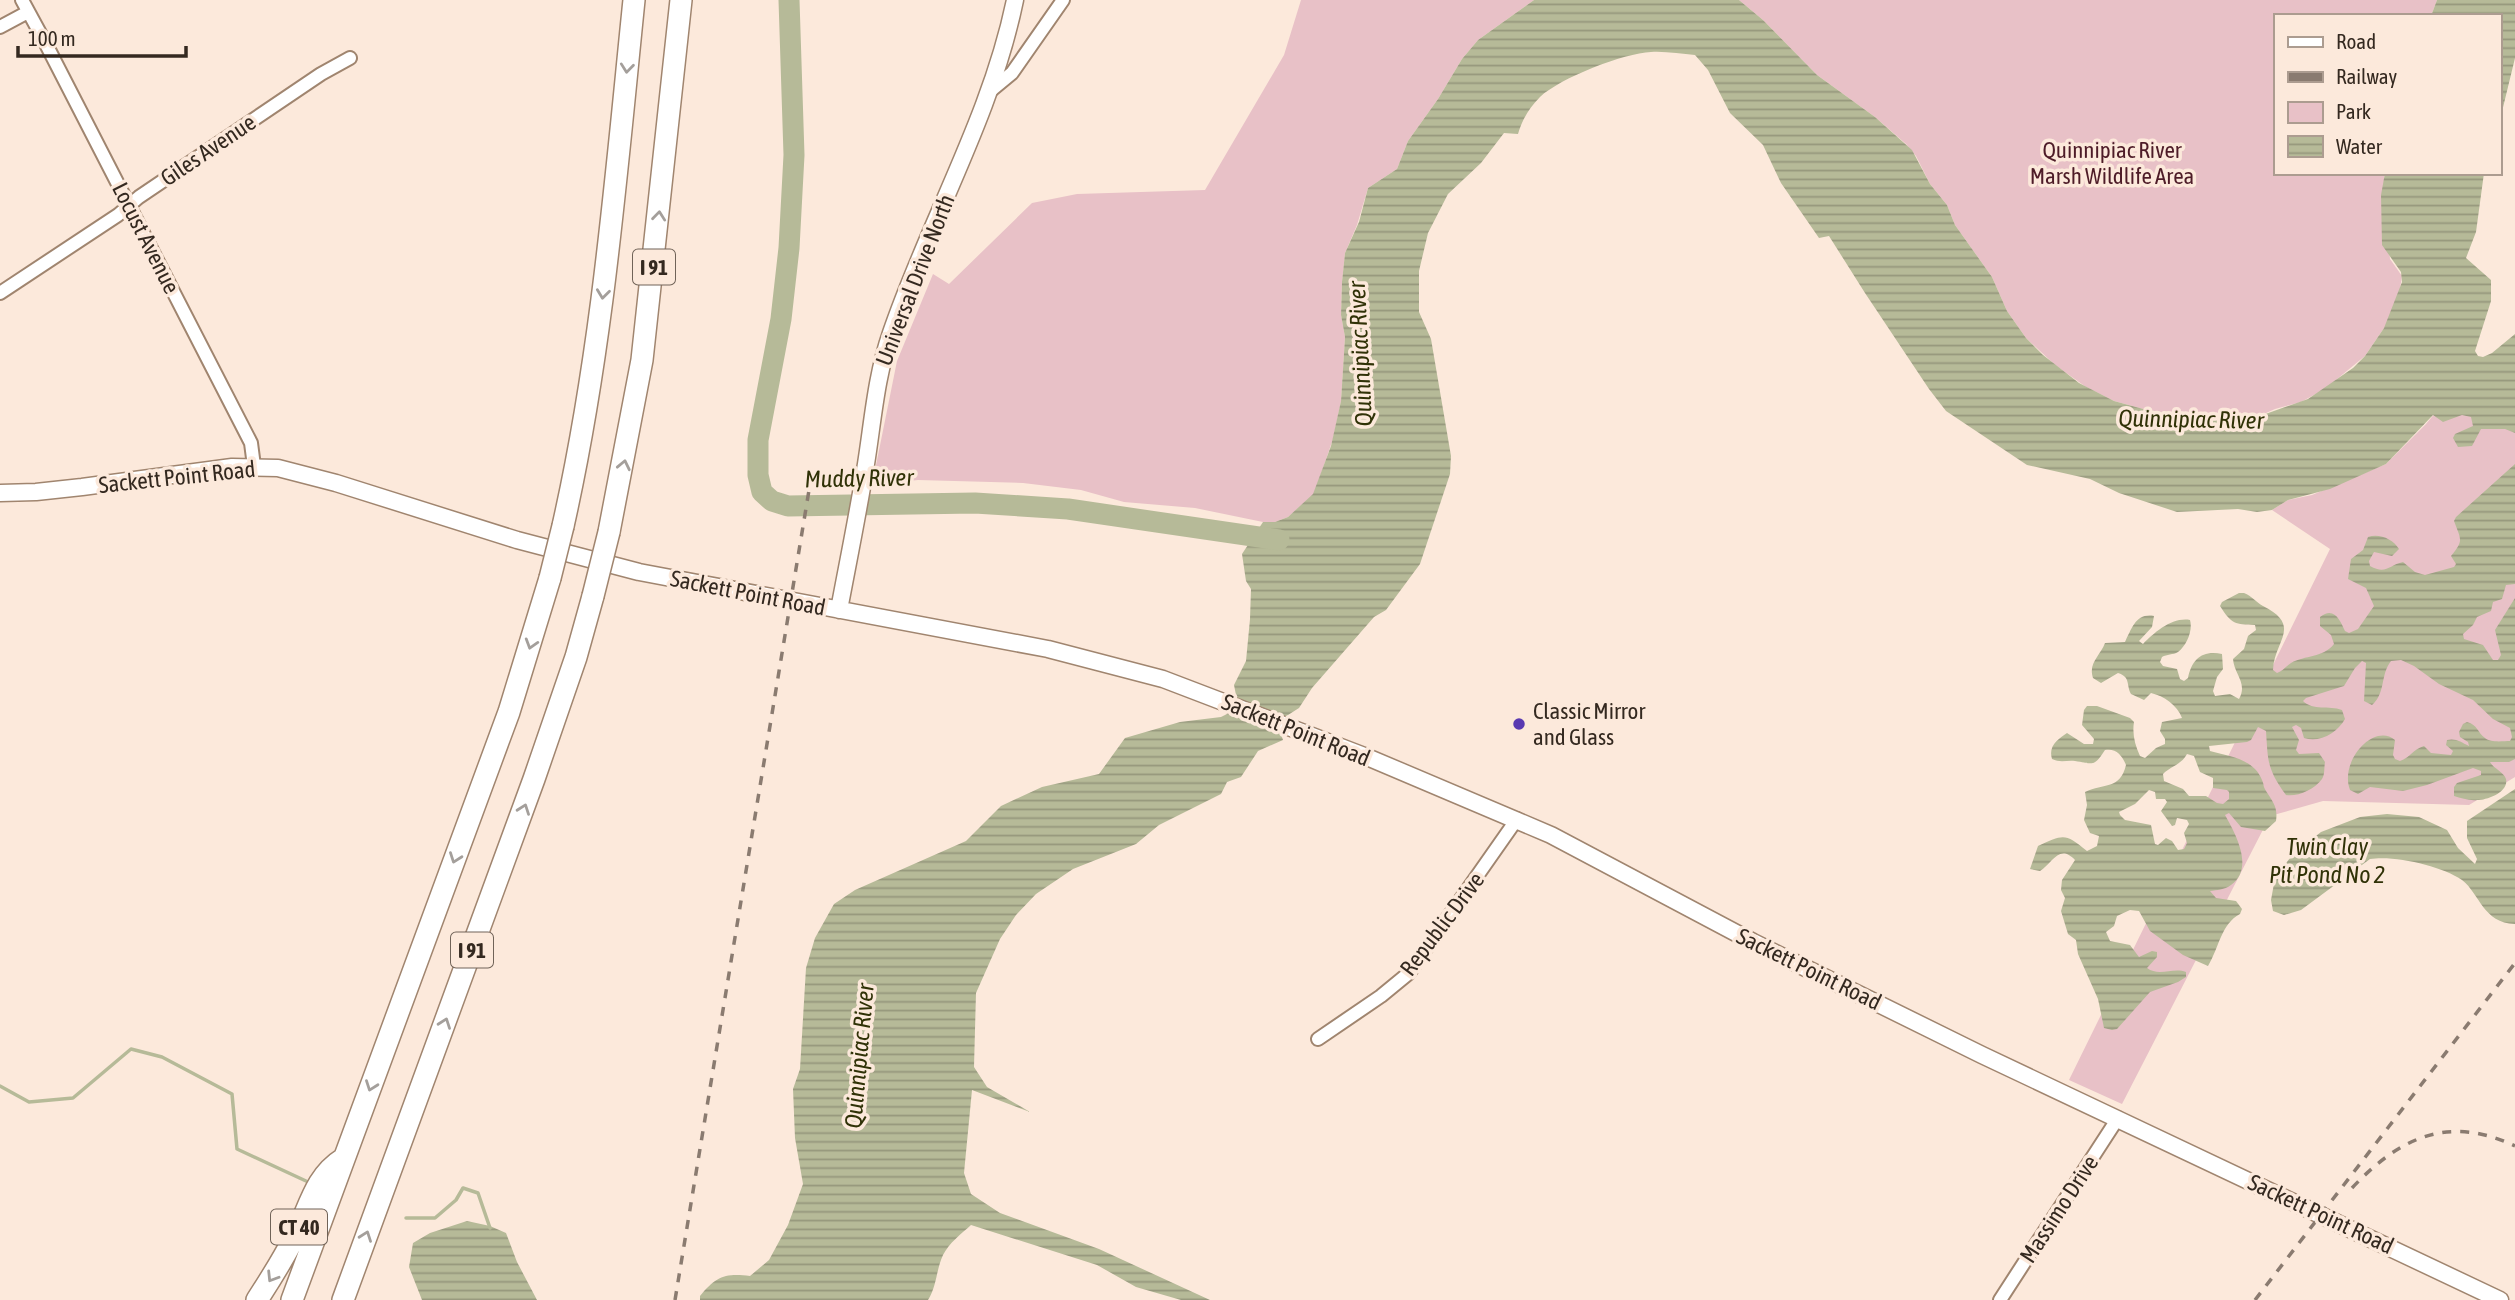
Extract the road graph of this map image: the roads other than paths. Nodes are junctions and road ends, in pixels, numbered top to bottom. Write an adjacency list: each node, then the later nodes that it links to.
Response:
1 (634, 0): 17 (highway, I 91, one-way to 17, bridge)
2 (681, 0): 20 (highway, I 91, one-way to 2, bridge)
3 (1015, 0): 8 (street, Universal Drive North)
4 (1063, 0): 8 (street)
5 (25, 6): 6 (street); 9 (street, Locust Avenue)
6 (0, 27)
7 (350, 58): 9 (street, Giles Avenue)
8 (988, 92): 13 (street, Universal Drive North)
9 (130, 205): 10 (street, Giles Avenue); 11 (street, Locust Avenue)
10 (0, 293)
11 (254, 466): 12 (street, Sackett Point Road); 13 (street, Sackett Point Road)
12 (0, 493)
13 (839, 610): 14 (street, Sackett Point Road)
14 (1517, 819): 15 (street, Republic Drive); 16 (street, Sackett Point Road)
15 (1318, 1040)
16 (2118, 1118): 21 (street, Massimo Drive); 22 (street, Sackett Point Road)
17 (344, 1158): 18 (highway, CT 40, one-way to 18); 19 (highway, I 91)
18 (257, 1300)
19 (292, 1300)
20 (343, 1300)
21 (2000, 1300)
22 (2500, 1300)

